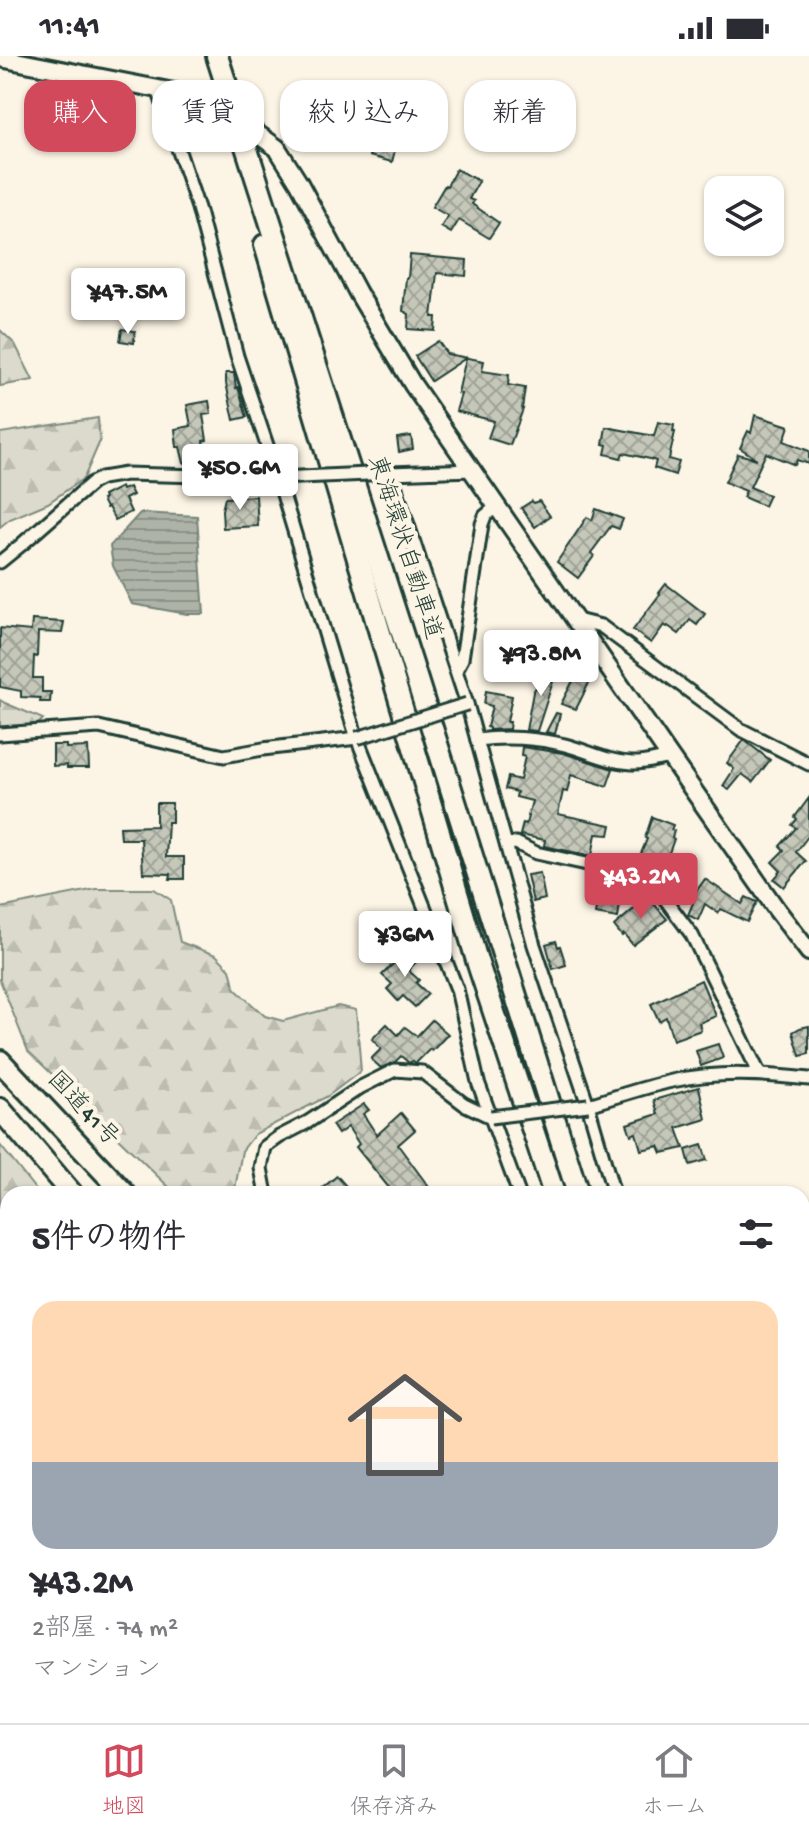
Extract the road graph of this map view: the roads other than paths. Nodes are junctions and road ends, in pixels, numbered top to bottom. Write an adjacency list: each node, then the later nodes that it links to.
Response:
1 (214, 56): 33 (highway, 東海環状自動車道); 34 (highway, 東海環状自動車道)
2 (0, 58): 3 (street)
3 (152, 88)
4 (264, 139): 6 (street, bridge)
5 (179, 152): 8 (street)
6 (472, 470): 7 (street); 9 (street)
7 (391, 473): 8 (street, bridge); 12 (street)
8 (278, 478): 10 (street); 15 (street)
9 (498, 505): 11 (street); 12 (street)
10 (0, 562)
11 (577, 620): 17 (street); 18 (street)
12 (456, 670): 13 (street)
13 (467, 704): 15 (street, bridge); 16 (street)
14 (0, 734): 15 (street)
15 (357, 738): 27 (street)
16 (477, 740): 17 (street); 19 (street)
17 (670, 757): 20 (street)
18 (809, 764)
19 (507, 844): 23 (street); 25 (street)
20 (809, 952)
21 (0, 1061): 30 (highway, 国道41号)
22 (0, 1071): 29 (highway, 国道41号)
23 (759, 1073): 24 (street); 25 (street)
24 (809, 1079)
25 (588, 1105): 27 (street, bridge); 35 (street)
26 (0, 1109): 28 (highway)
27 (491, 1117): 31 (street); 32 (street)
28 (65, 1186)
29 (108, 1186)
30 (117, 1186)
31 (264, 1186)
32 (516, 1186)
33 (551, 1186)
34 (575, 1186)
35 (612, 1186)

